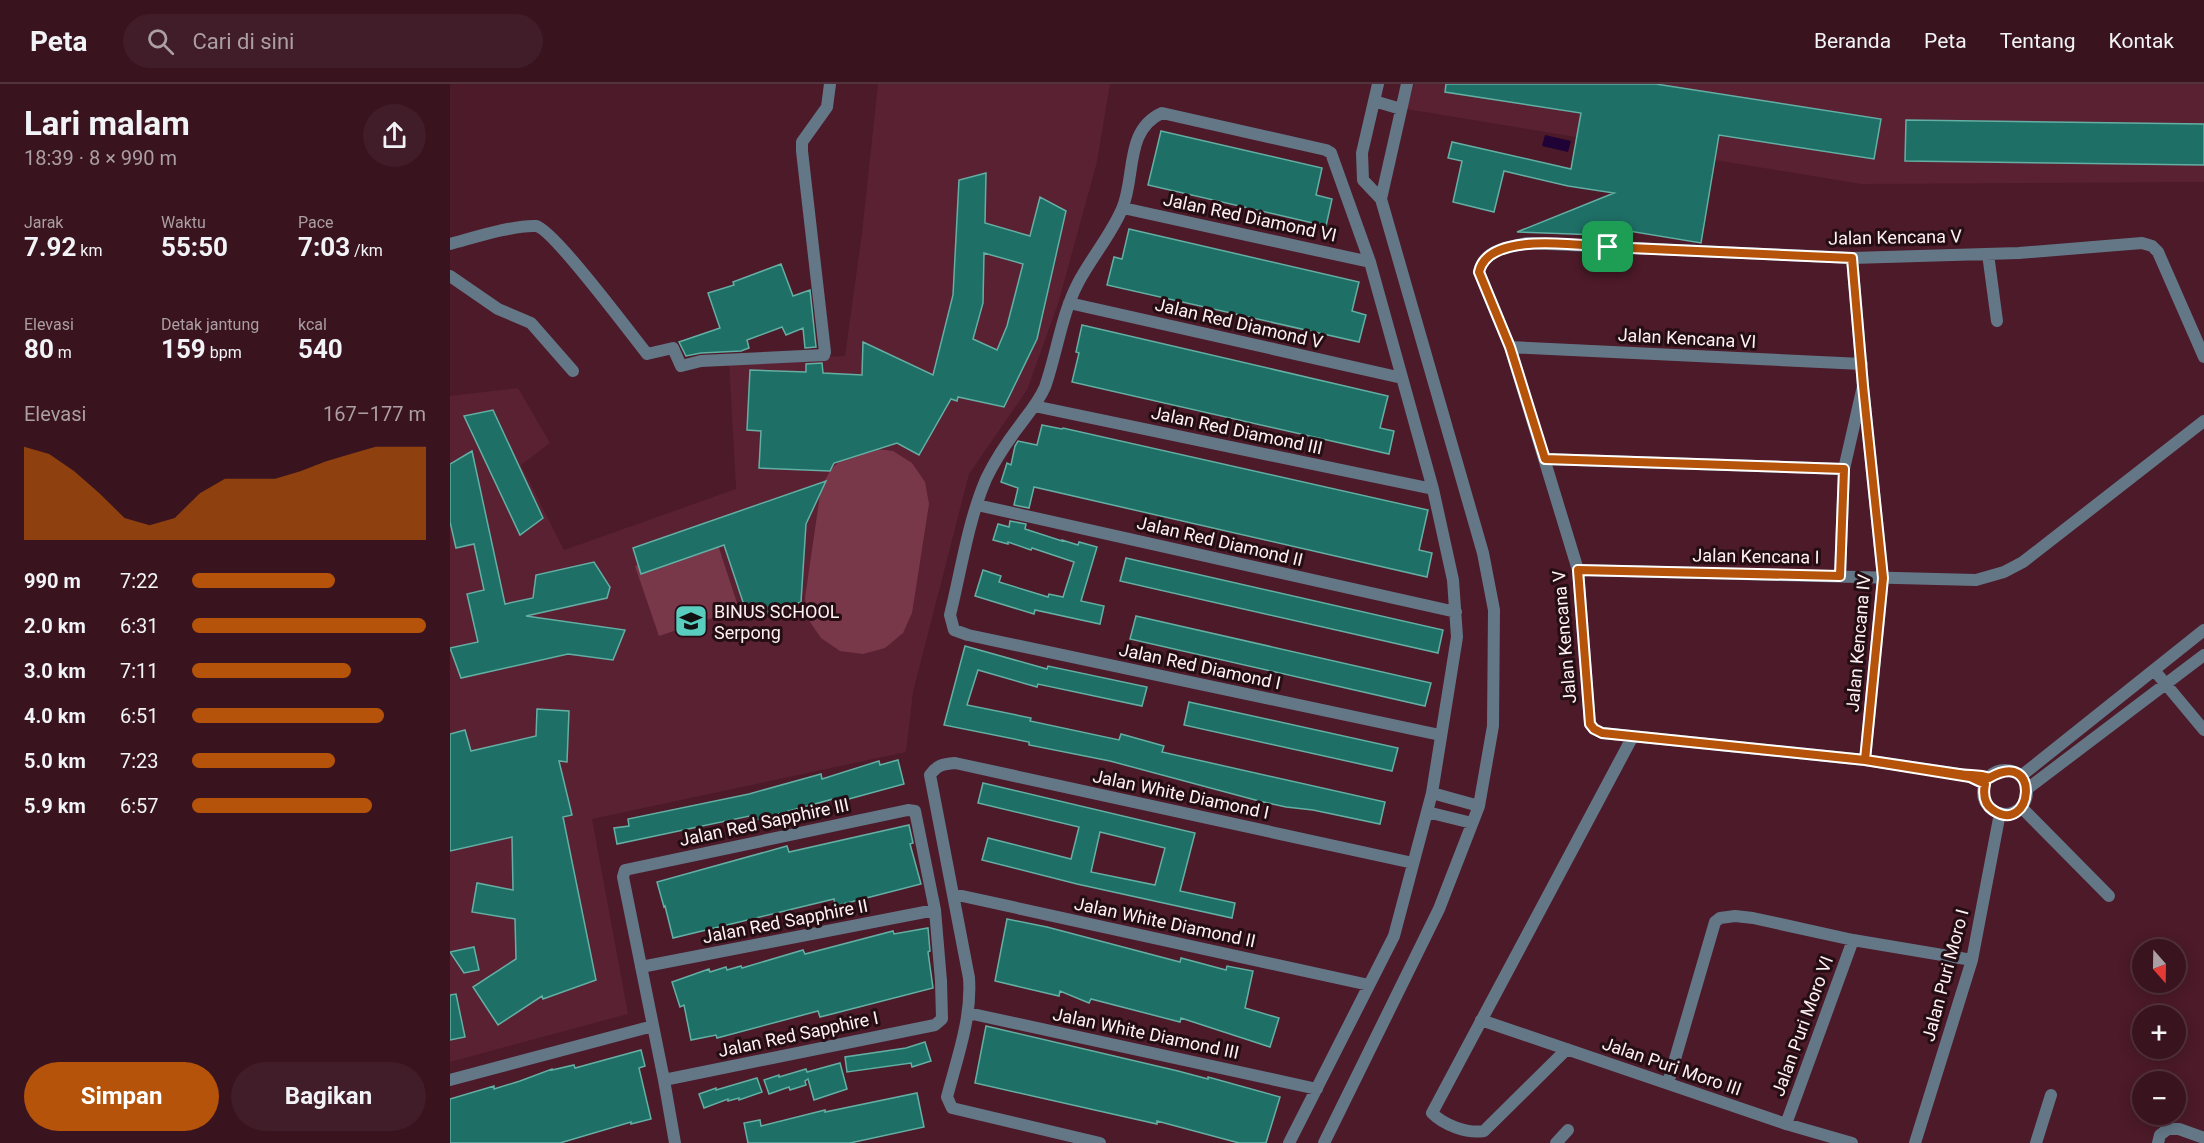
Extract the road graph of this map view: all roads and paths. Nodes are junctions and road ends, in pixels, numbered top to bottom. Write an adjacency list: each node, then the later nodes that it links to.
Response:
1 (830, 84): 8 (street)
2 (1378, 84): 4 (street)
3 (1407, 84): 5 (street)
4 (1374, 101): 5 (street); 6 (street)
5 (1401, 109): 6 (street)
6 (1381, 200): 43 (street)
7 (1123, 208): 11 (street, Jalan Red Diamond VI); 11 (street); 13 (street)
8 (450, 244)
9 (1988, 254): 10 (street, Jalan Kencana V); 14 (street); 16 (street, Jalan Kencana V)
10 (1852, 258): 15 (street, Jalan Kencana V); 17 (street, Jalan Kencana IV)
11 (1370, 262): 19 (street)
12 (450, 276): 18 (street)
13 (1069, 303): 19 (street, Jalan Red Diamond V); 21 (street)
14 (1997, 321)
15 (1510, 347): 17 (street, Jalan Kencana VI); 23 (street, Jalan Kencana V)
16 (2204, 357)
17 (1862, 364): 20 (street, Jalan Kencana IV)
18 (573, 371)
19 (1402, 378): 25 (street)
20 (1863, 386): 24 (street, Jalan Kencana IV); 29 (street, Jalan Kencana IV)
21 (1034, 406): 25 (street, Jalan Red Diamond III); 26 (street)
22 (2204, 421): 29 (street, Jalan Kencana I)
23 (1545, 459): 24 (street); 27 (street, Jalan Kencana V)
24 (1844, 469): 28 (street, Jalan Kencana IV)
25 (1433, 489): 30 (street)
26 (976, 505): 30 (street, Jalan Red Diamond II); 36 (street, Jalan Red Diamond I)
27 (1578, 570): 28 (street, Jalan Kencana I); 37 (street, Jalan Kencana V)
28 (1840, 576): 29 (street, Jalan Kencana I)
29 (1883, 578): 38 (street, Jalan Kencana IV)
30 (1456, 612): 36 (street)
31 (2204, 630): 33 (street)
32 (2204, 655): 34 (street)
33 (2154, 670): 34 (street); 39 (street)
34 (2167, 685): 35 (street); 41 (street)
35 (2204, 730)
36 (1440, 735): 42 (street)
37 (1633, 736): 38 (street, Jalan Kencana V); 57 (street)
38 (1865, 760): 40 (street, Jalan Kencana V)
39 (2020, 776): 40 (street); 41 (street)
40 (1987, 781): 46 (street)
41 (2027, 789): 44 (street)
42 (1432, 793): 43 (street); 45 (street)
43 (1479, 806): 47 (street)
44 (2021, 807): 46 (street); 50 (street)
45 (1427, 812): 47 (street); 48 (street)
46 (2000, 813): 53 (street, Jalan Puri Moro I)
47 (1472, 823): 71 (street)
48 (1413, 863): 49 (street, Jalan White Diamond I); 55 (street)
49 (953, 894): 55 (street, Jalan White Diamond II); 56 (street)
50 (2109, 896)
51 (935, 910): 54 (street, Jalan Red Sapphire II); 54 (street, Jalan Red Sapphire III); 61 (street, Jalan Red Sapphire I)
52 (1853, 940): 53 (street); 62 (street); 65 (street, Jalan Puri Moro VI)
53 (1972, 960): 74 (street, Jalan Puri Moro I)
54 (641, 967): 58 (street)
55 (1369, 985): 63 (street)
56 (968, 1013): 63 (street, Jalan White Diamond III); 69 (street)
57 (1481, 1020): 59 (street, Jalan Puri Moro III); 59 (street)
58 (653, 1026): 60 (street); 61 (street)
59 (1567, 1049): 62 (street, Jalan Puri Moro III)
60 (450, 1080)
61 (664, 1080): 68 (street)
62 (1668, 1083): 65 (street, Jalan Puri Moro III)
63 (1317, 1089): 70 (street)
64 (2051, 1095): 75 (street)
65 (1786, 1124): 73 (street, Jalan Puri Moro III)
66 (1568, 1130): 72 (street)
67 (2204, 1138): 76 (street)
68 (675, 1143)
69 (1100, 1143)
70 (1289, 1143)
71 (1324, 1143)
72 (1556, 1143)
73 (1852, 1143)
74 (1915, 1143)
75 (2036, 1143)
76 (2158, 1143)

